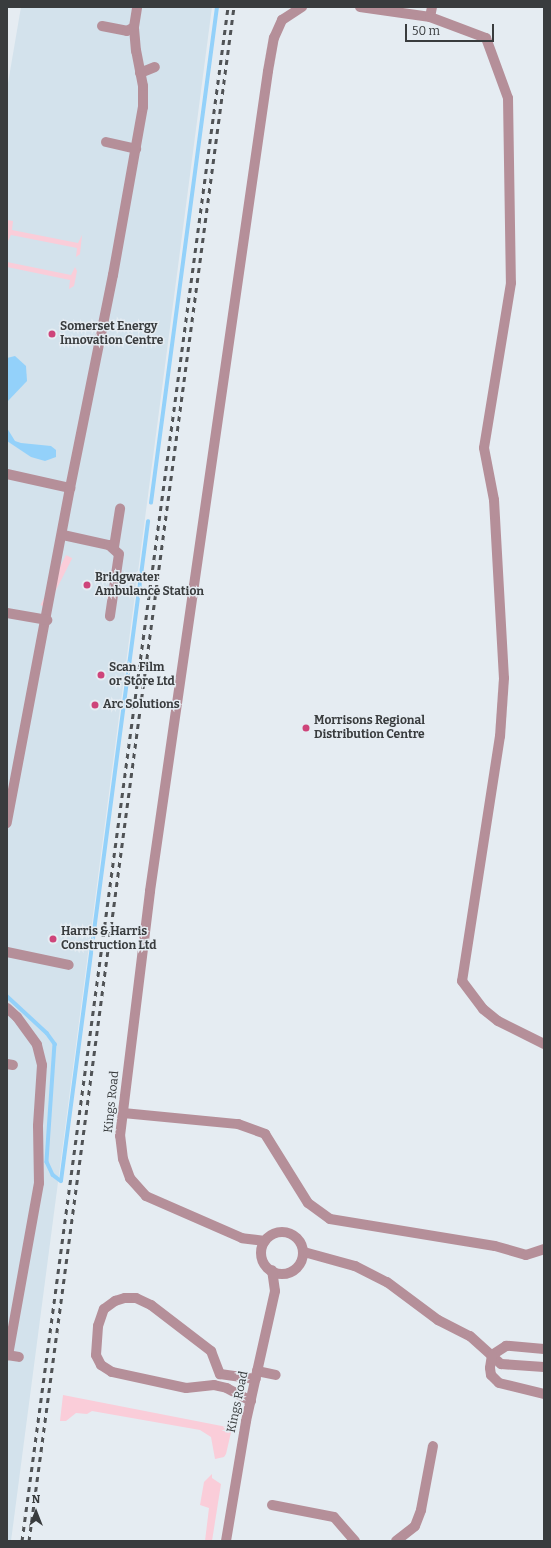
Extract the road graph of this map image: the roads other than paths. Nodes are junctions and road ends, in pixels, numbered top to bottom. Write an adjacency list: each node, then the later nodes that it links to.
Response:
1 (137, 7): 6 (street)
2 (302, 7): 24 (street, Kings Road)
3 (360, 7): 4 (street)
4 (431, 12): 23 (street)
5 (102, 26): 6 (street)
6 (134, 27): 8 (street)
7 (154, 66): 8 (street)
8 (140, 73): 10 (street)
9 (106, 142): 10 (street)
10 (136, 149): 12 (street)
11 (7, 474): 12 (street)
12 (70, 488): 14 (street)
13 (120, 508): 15 (street)
14 (63, 535): 15 (street); 18 (street)
15 (114, 547): 17 (street)
16 (7, 613): 18 (street)
17 (110, 616)
18 (47, 620): 19 (street)
19 (7, 823)
20 (7, 952): 21 (street)
21 (69, 965)
22 (7, 1008): 36 (street)
23 (544, 1044)
24 (123, 1113): 25 (street, Kings Road); 27 (street)
25 (242, 1238): 26 (street, Kings Road); 29 (street)
26 (264, 1241): 28 (street); 29 (street)
27 (544, 1249)
28 (304, 1252): 30 (street); 31 (street)
29 (260, 1254): 32 (street)
30 (328, 1259): 31 (street); 37 (street)
31 (301, 1264): 33 (street)
32 (272, 1270): 33 (street); 34 (street, Kings Road)
33 (285, 1273): 34 (street)
34 (275, 1291): 40 (street, Kings Road)
35 (544, 1349): 37 (street)
36 (7, 1355): 38 (street)
37 (492, 1355): 39 (street); 42 (street)
38 (19, 1357)
39 (544, 1367)
40 (257, 1375): 41 (street); 43 (street, Kings Road); 43 (street)
41 (276, 1375)
42 (544, 1394)
43 (250, 1401): 46 (street, Kings Road)
44 (432, 1446): 48 (street)
45 (272, 1505): 47 (street)
46 (226, 1541)
47 (355, 1541)
48 (396, 1541)

